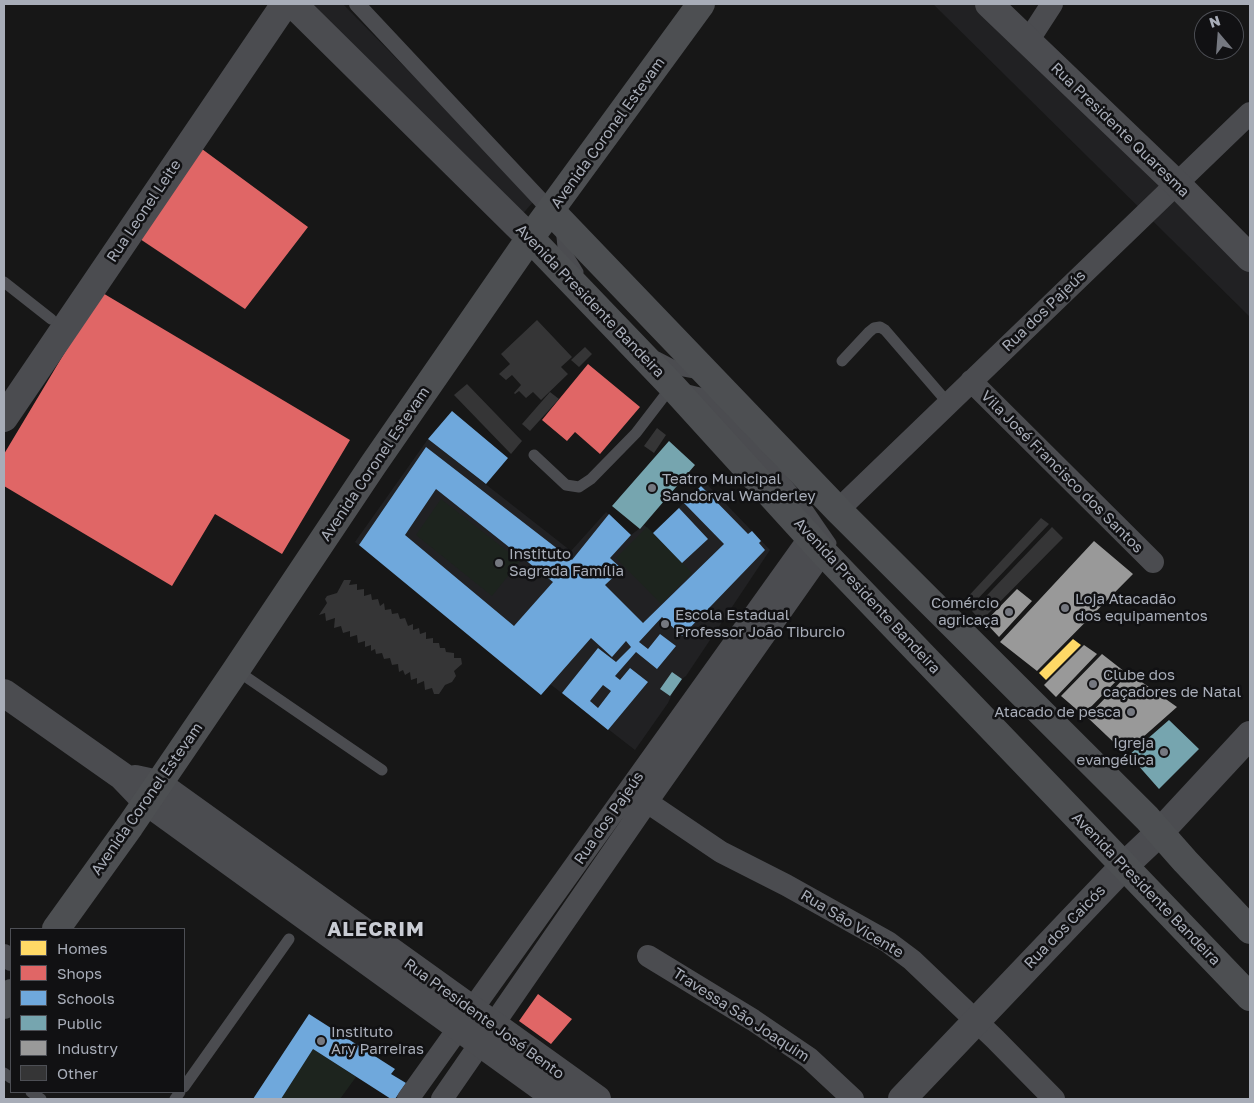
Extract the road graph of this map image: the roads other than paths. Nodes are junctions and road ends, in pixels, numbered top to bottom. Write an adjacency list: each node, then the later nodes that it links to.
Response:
1 (265, 4): 10 (street, Rua Leonel Leite)
2 (285, 4): 10 (street, Rua Leonel Leite)
3 (293, 4): 13 (street, Avenida Presidente Bandeira)
4 (357, 4): 12 (street)
5 (701, 4): 12 (main road, Avenida Coronel Estevam)
6 (988, 4): 8 (street, Rua Presidente Quaresma)
7 (1052, 4): 8 (street)
8 (1028, 41): 11 (street, Rua Presidente Quaresma)
9 (1250, 113): 11 (street, Rua dos Pajeús)
10 (188, 131): 16 (street, Rua Leonel Leite); 20 (street, Rua Leonel Leite)
11 (1178, 184): 14 (street, Rua Presidente Quaresma); 18 (street, Rua dos Pajeús)
12 (556, 217): 13 (main road, Avenida Coronel Estevam); 23 (main road)
13 (530, 238): 19 (main road, Avenida Presidente Bandeira); 27 (main road, Avenida Coronel Estevam)
14 (1250, 258)
15 (4, 282): 16 (lane)
16 (51, 319): 20 (street, Rua Leonel Leite)
17 (842, 361): 21 (lane)
18 (971, 381): 21 (street, Rua dos Pajeús); 25 (street, Vila José Francisco dos Santos)
19 (672, 386): 22 (lane); 24 (main road, Avenida Presidente Bandeira); 26 (lane)
20 (7, 400)
21 (948, 404): 23 (street, Rua dos Pajeús)
22 (534, 455)
23 (838, 510): 33 (main road)
24 (816, 545): 26 (main road, Avenida Presidente Bandeira); 32 (street, Rua dos Pajeús); 41 (street, Rua dos Pajeús)
25 (1153, 562)
26 (847, 576): 34 (main road, Avenida Presidente Bandeira)
27 (236, 670): 30 (lane); 31 (main road, Avenida Coronel Estevam)
28 (4, 693): 31 (street, Rua Presidente José Bento)
29 (1250, 735): 33 (street, Rua dos Caicós)
30 (382, 770)
31 (152, 792): 35 (main road, Avenida Coronel Estevam); 41 (street, Rua Presidente José Bento)
32 (647, 802): 40 (street, Rua São Vicente); 41 (street, Rua dos Pajeús)
33 (1160, 832): 34 (street, Rua dos Caicós); 36 (main road)
34 (1124, 866): 39 (main road, Avenida Presidente Bandeira); 40 (street, Rua dos Caicós)
35 (57, 928)
36 (1250, 930)
37 (289, 939): 42 (lane)
38 (648, 956): 47 (street, Travessa São Joaquim)
39 (1250, 997)
40 (975, 1021): 48 (street, Rua dos Caicós); 49 (street, Rua São Vicente)
41 (476, 1027): 43 (street, Rua dos Pajeús); 44 (street, Rua dos Pajeús); 45 (street, Rua Presidente José Bento); 46 (street, Rua Presidente José Bento)
42 (185, 1086)
43 (408, 1099)
44 (442, 1099)
45 (558, 1099)
46 (597, 1099)
47 (853, 1099)
48 (902, 1099)
49 (1054, 1099)

